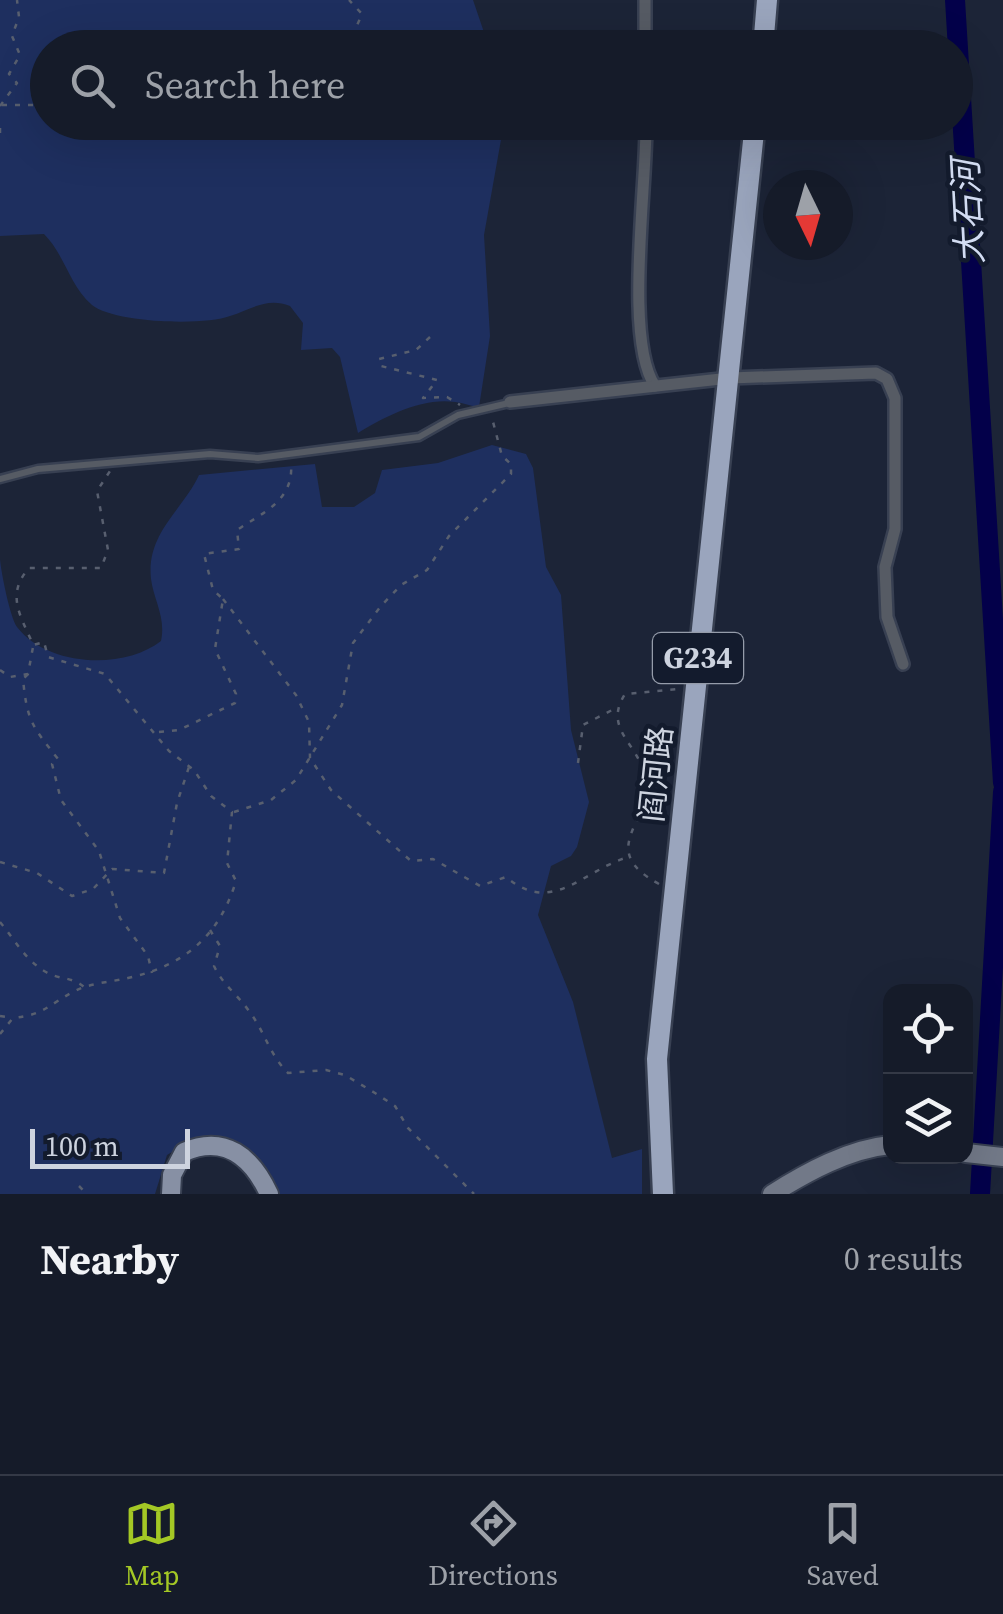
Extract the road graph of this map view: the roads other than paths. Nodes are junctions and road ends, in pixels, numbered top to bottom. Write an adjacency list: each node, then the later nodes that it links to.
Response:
1 (645, 0): 3 (street)
2 (767, 0): 4 (highway)
3 (644, 30)
4 (764, 30)
5 (645, 140): 8 (street)
6 (753, 140): 7 (highway, 阎河路 / G234)
7 (730, 378): 8 (street); 11 (street); 17 (highway, 阎河路 / G234)
8 (655, 386): 9 (street)
9 (510, 402): 10 (lane)
10 (0, 479)
11 (903, 664)
12 (883, 1146): 18 (street)
13 (973, 1154): 14 (street)
14 (1003, 1157)
15 (171, 1194): 16 (main road)
16 (268, 1194)
17 (664, 1194)
18 (772, 1194)

